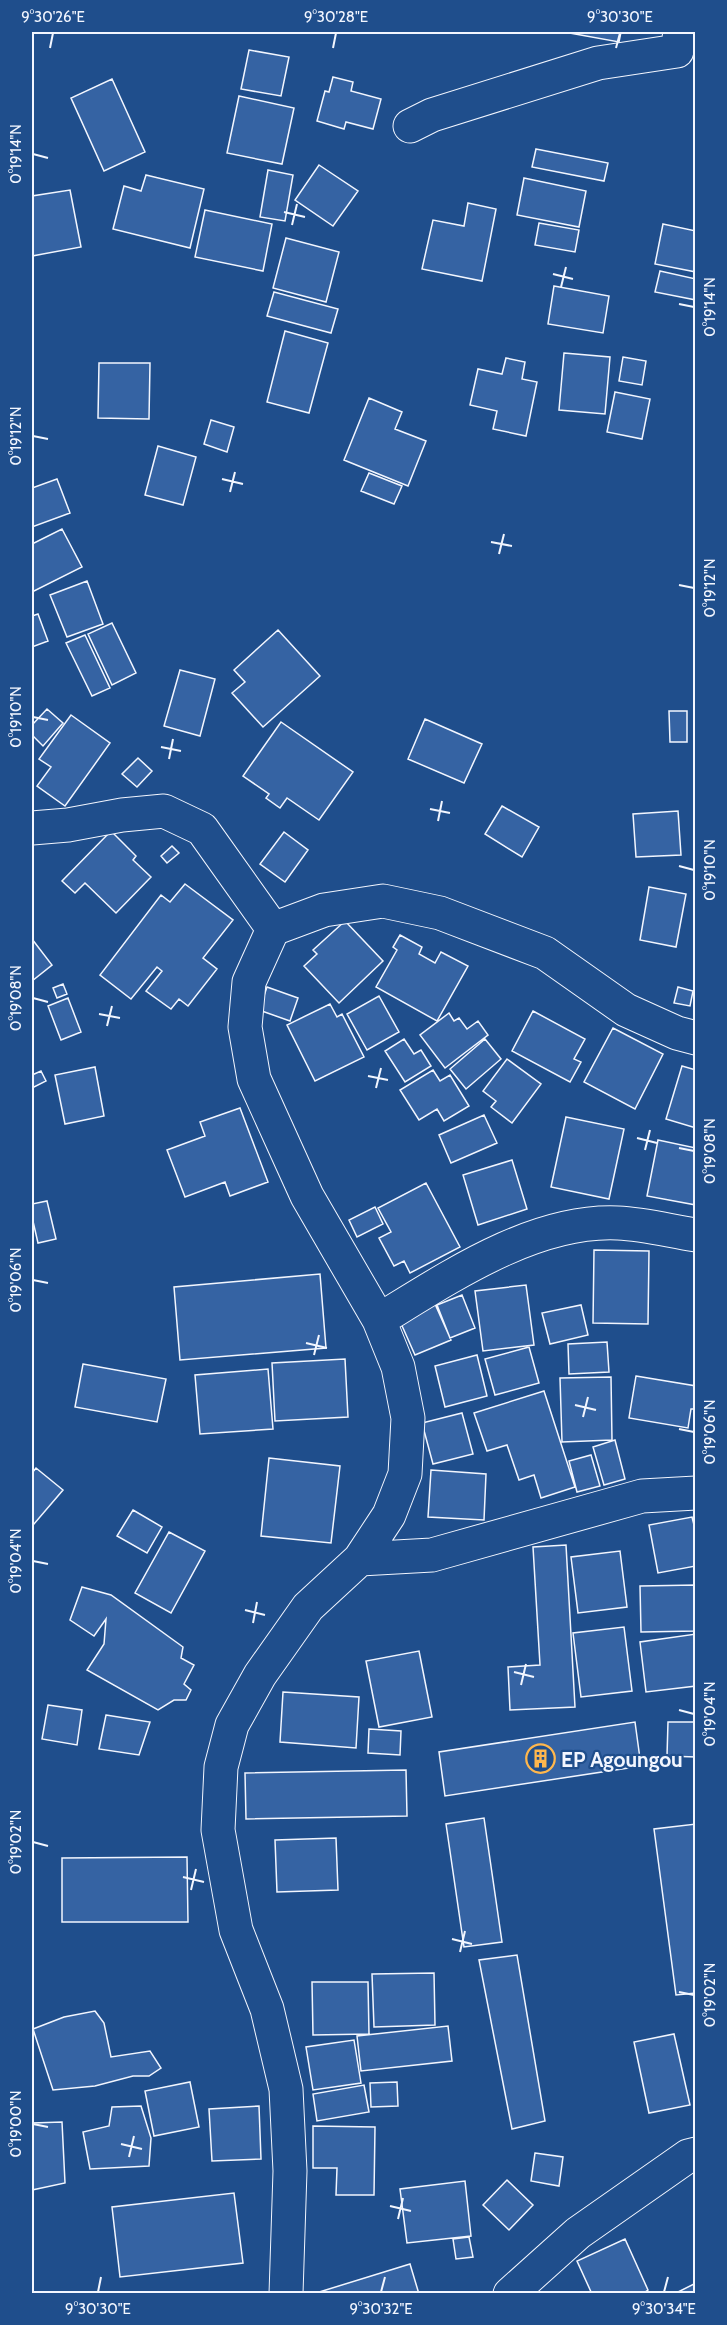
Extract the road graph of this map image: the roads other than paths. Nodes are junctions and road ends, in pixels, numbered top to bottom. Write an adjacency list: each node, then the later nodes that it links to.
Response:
1 (680, 32): 2 (street)
2 (410, 126)
3 (32, 828): 4 (street)
4 (273, 929): 5 (street); 7 (street)
5 (696, 1038)
6 (696, 1235): 7 (street)
7 (379, 1320): 9 (street)
8 (696, 1493): 9 (street)
9 (360, 1558): 11 (street)
10 (696, 2154): 12 (street)
11 (286, 2294)
12 (510, 2294)

